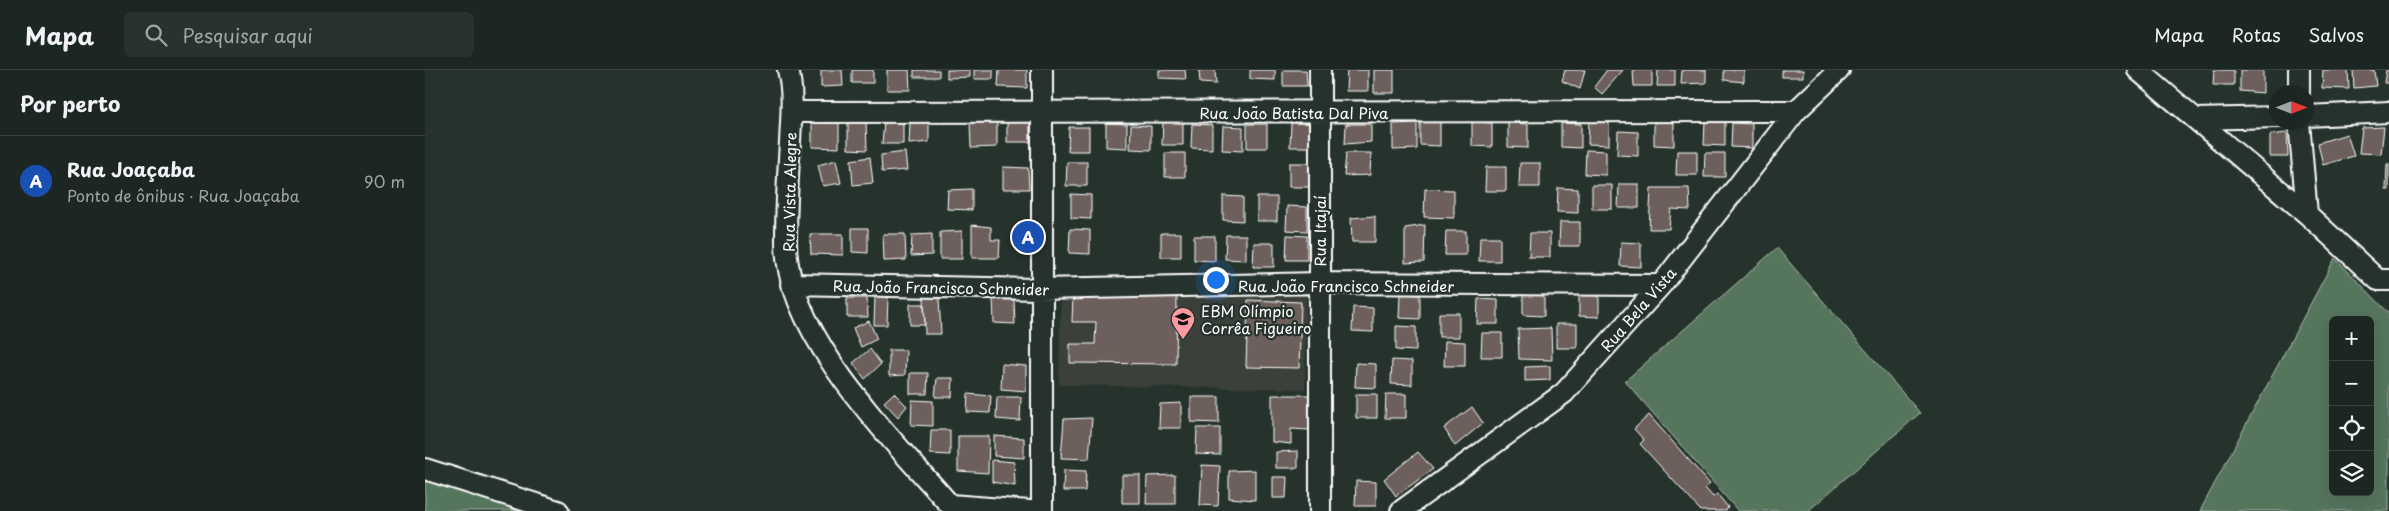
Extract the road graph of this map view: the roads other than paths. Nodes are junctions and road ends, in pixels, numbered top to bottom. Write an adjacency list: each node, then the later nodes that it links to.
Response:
1 (788, 70): 10 (street, Rua Vista Alegre)
2 (1042, 70): 9 (street)
3 (1320, 70): 11 (street, Rua Itajaí)
4 (1839, 70): 8 (street, Rua Bela Vista)
5 (2138, 70): 15 (street)
6 (2299, 70): 7 (street)
7 (2299, 85)
8 (1796, 110): 11 (street, Rua João Batista Dal Piva); 21 (street, Rua Bela Vista)
9 (1042, 111): 10 (street, Rua João Batista Dal Piva); 11 (street, Rua João Batista Dal Piva); 22 (street)
10 (791, 112): 20 (street, Rua Vista Alegre)
11 (1320, 112): 19 (street, Rua Itajaí)
12 (2389, 112): 13 (street)
13 (2314, 116)
14 (2269, 117): 15 (street)
15 (2197, 119): 17 (street)
16 (2300, 130): 17 (street)
17 (2307, 214): 18 (street)
18 (2384, 280)
19 (1319, 283): 21 (street, Rua João Francisco Schneider); 22 (street, Rua João Francisco Schneider); 28 (street, Rua Itajaí)
20 (791, 284): 22 (street, Rua João Francisco Schneider); 24 (street, Rua Vista Alegre)
21 (1661, 285): 29 (street, Rua Bela Vista)
22 (1040, 289): 27 (street)
23 (425, 469): 25 (street)
24 (975, 510): 26 (street)
25 (558, 511)
26 (1030, 511)
27 (1042, 511)
28 (1320, 511)
29 (1401, 511)

